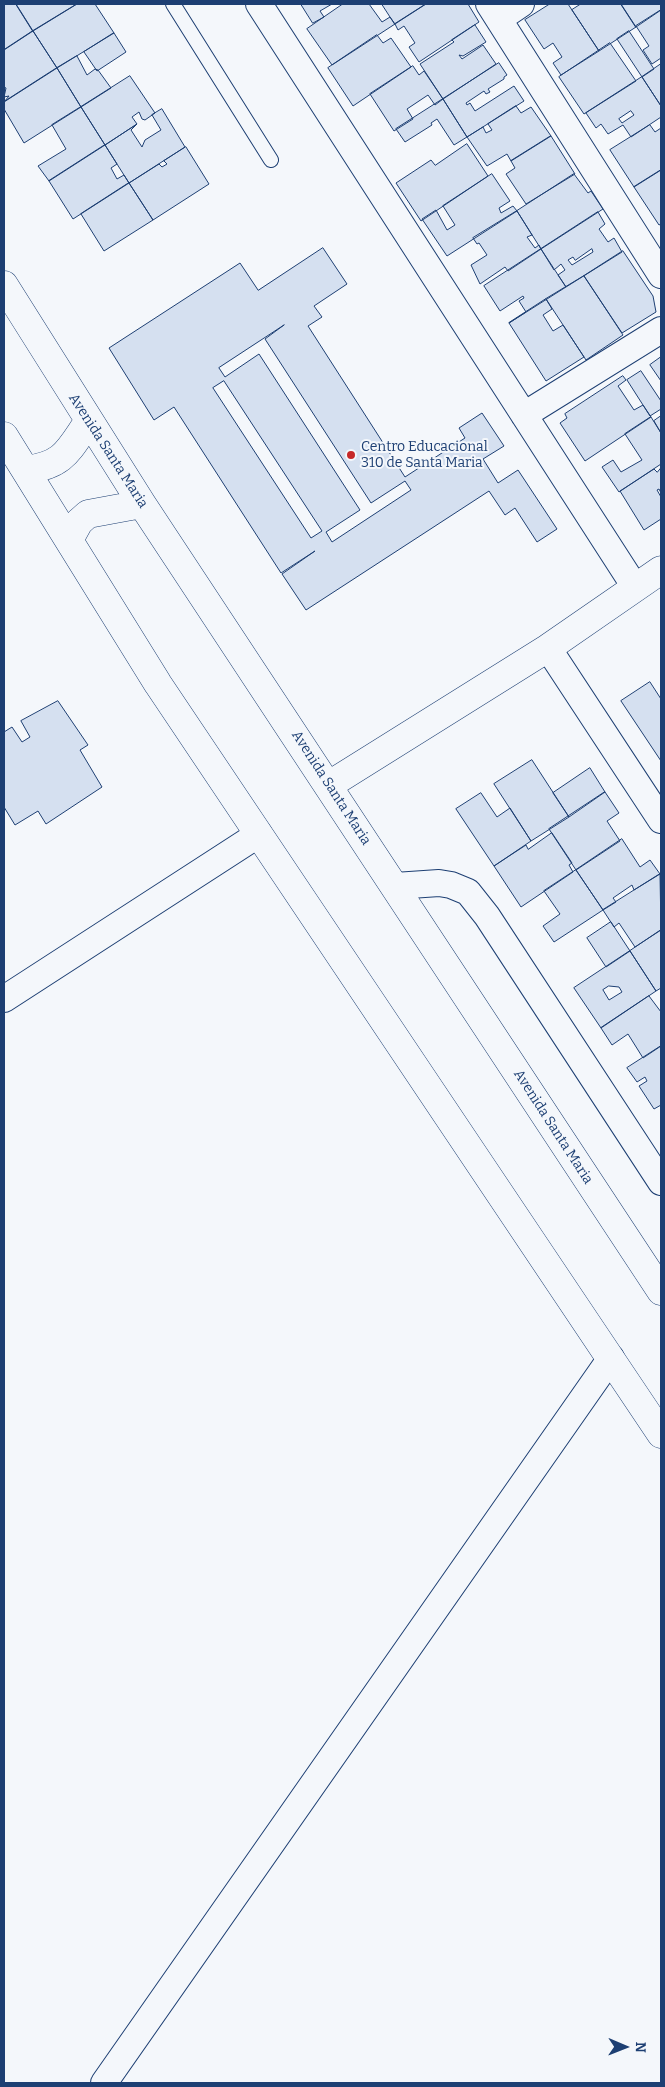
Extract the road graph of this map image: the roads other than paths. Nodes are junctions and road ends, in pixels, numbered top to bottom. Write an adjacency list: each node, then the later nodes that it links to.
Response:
1 (173, 4): 5 (lane)
2 (259, 4): 9 (street)
3 (521, 4): 4 (street)
4 (494, 11): 6 (street)
5 (271, 160)
6 (661, 275)
7 (4, 285): 10 (main road, Avenida Santa Maria)
8 (661, 330): 9 (street)
9 (524, 415): 16 (street)
10 (88, 422): 12 (main road); 13 (main road, Avenida Santa Maria)
11 (4, 436): 12 (main road)
12 (26, 470): 14 (main road)
13 (142, 504): 14 (main road); 18 (main road, Avenida Santa Maria)
14 (68, 540): 20 (main road)
15 (661, 570): 16 (main road)
16 (635, 587): 17 (main road)
17 (548, 648): 18 (main road); 19 (street)
18 (329, 785): 21 (main road, Avenida Santa Maria)
19 (661, 820)
20 (259, 834): 22 (street); 25 (main road)
21 (395, 886): 23 (street); 24 (main road, Avenida Santa Maria)
22 (4, 999)
23 (661, 1182)
24 (661, 1291)
25 (611, 1358): 26 (main road); 27 (street)
26 (661, 1434)
27 (104, 2083)

